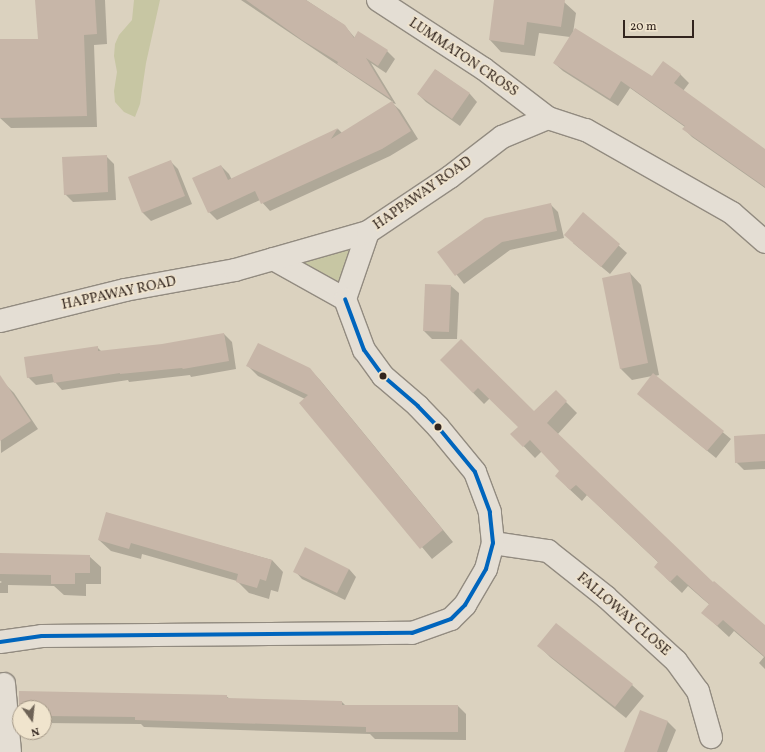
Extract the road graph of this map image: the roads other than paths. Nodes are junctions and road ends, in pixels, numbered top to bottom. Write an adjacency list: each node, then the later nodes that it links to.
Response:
1 (378, 0): 2 (street, LUMMATON CROSS)
2 (548, 118): 3 (street, HAPPAWAY ROAD); 4 (street)
3 (368, 232): 5 (street, HAPPAWAY ROAD); 6 (street)
4 (765, 242)
5 (273, 259): 6 (street); 7 (street, HAPPAWAY ROAD)
6 (345, 300): 8 (street)
7 (0, 321)
8 (493, 543): 9 (street); 11 (street, FALLOWAY CLOSE)
9 (0, 642)
10 (4, 684): 12 (street)
11 (711, 737)
12 (10, 752)

